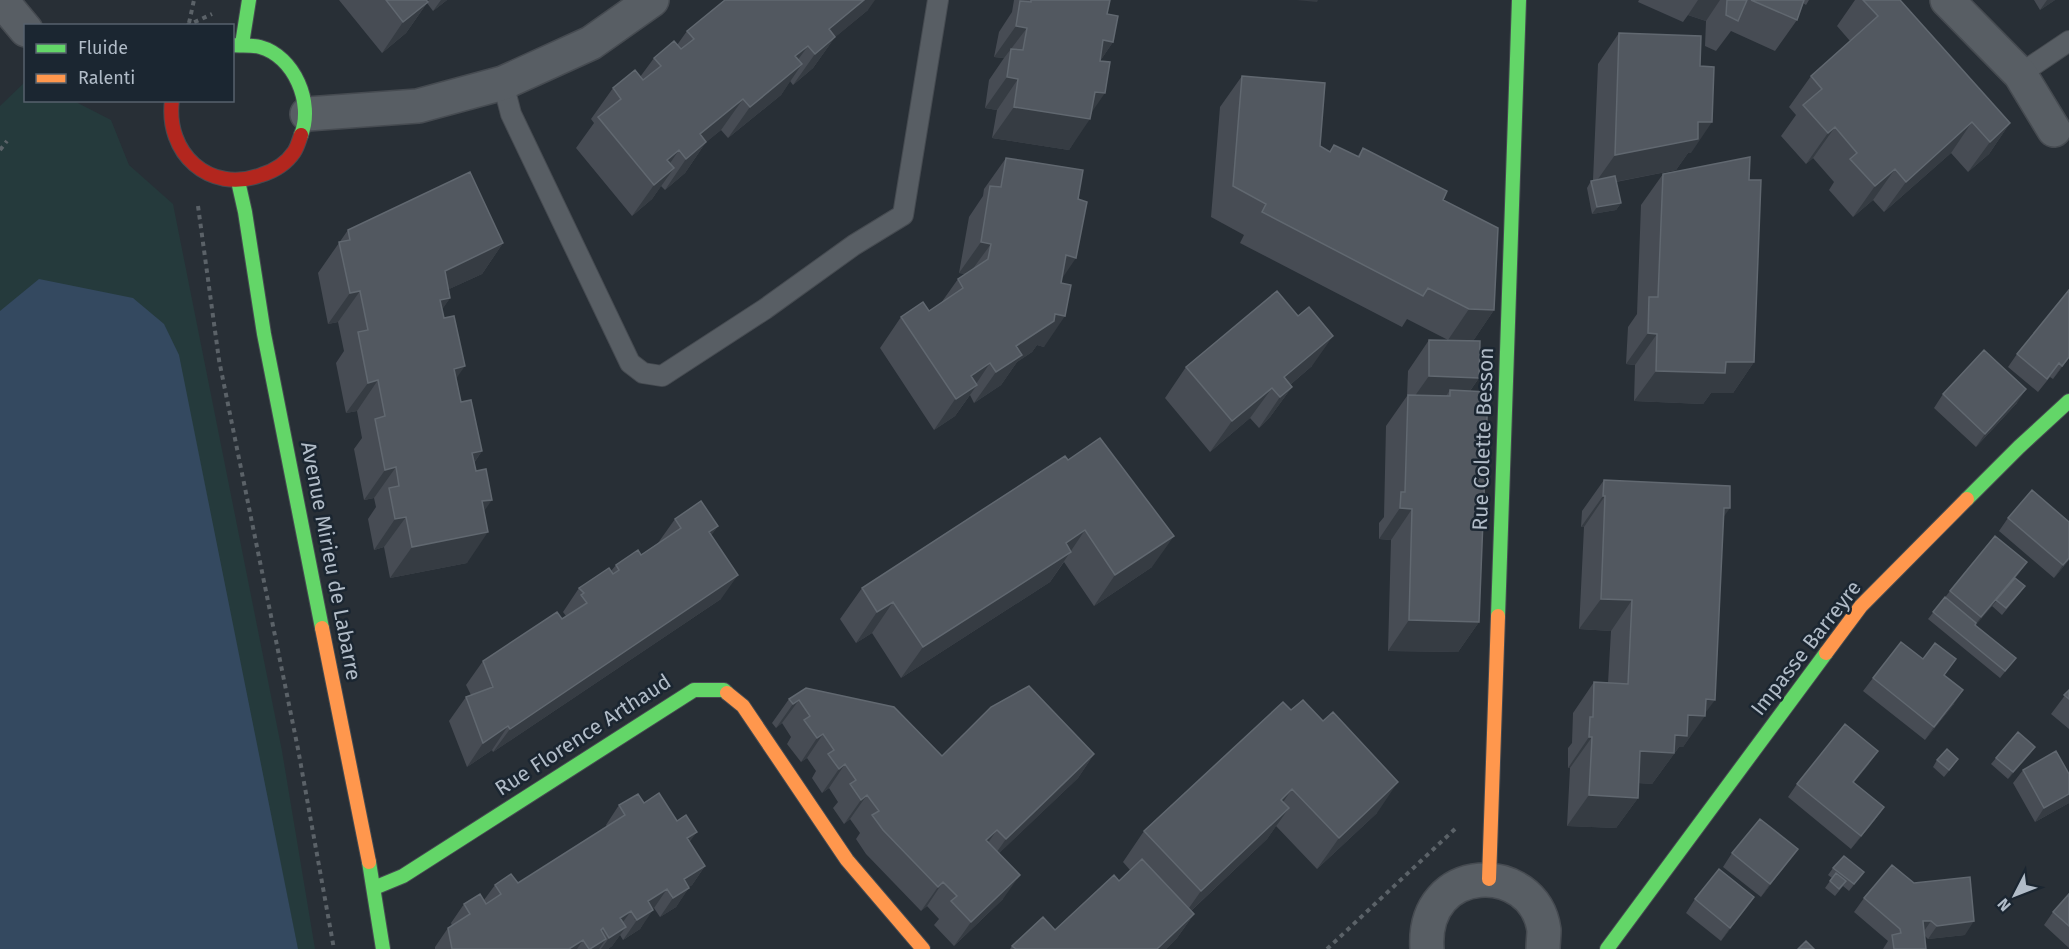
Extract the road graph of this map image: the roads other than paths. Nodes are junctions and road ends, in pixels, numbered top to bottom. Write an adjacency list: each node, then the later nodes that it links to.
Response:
1 (1, 0): 7 (street)
2 (249, 0): 9 (street)
3 (652, 0): 11 (street)
4 (939, 0): 11 (lane)
5 (1519, 0): 17 (street, Rue Colette Besson)
6 (1947, 0): 10 (street)
7 (24, 28)
8 (2069, 41): 10 (lane)
9 (237, 45): 13 (street)
10 (2020, 74): 14 (street)
11 (503, 83): 13 (street)
12 (172, 102): 15 (street)
13 (307, 114): 15 (street)
14 (2054, 130)
15 (238, 181): 18 (street, Avenue Mirieu de Labarre)
16 (2069, 401): 23 (street, Impasse Barreyre)
17 (1489, 879): 21 (street); 22 (street)
18 (374, 888): 19 (street, Avenue Mirieu de Labarre); 20 (street, Rue Florence Arthaud)
19 (383, 949)
20 (922, 949)
21 (1427, 949)
22 (1543, 949)
23 (1607, 949)

